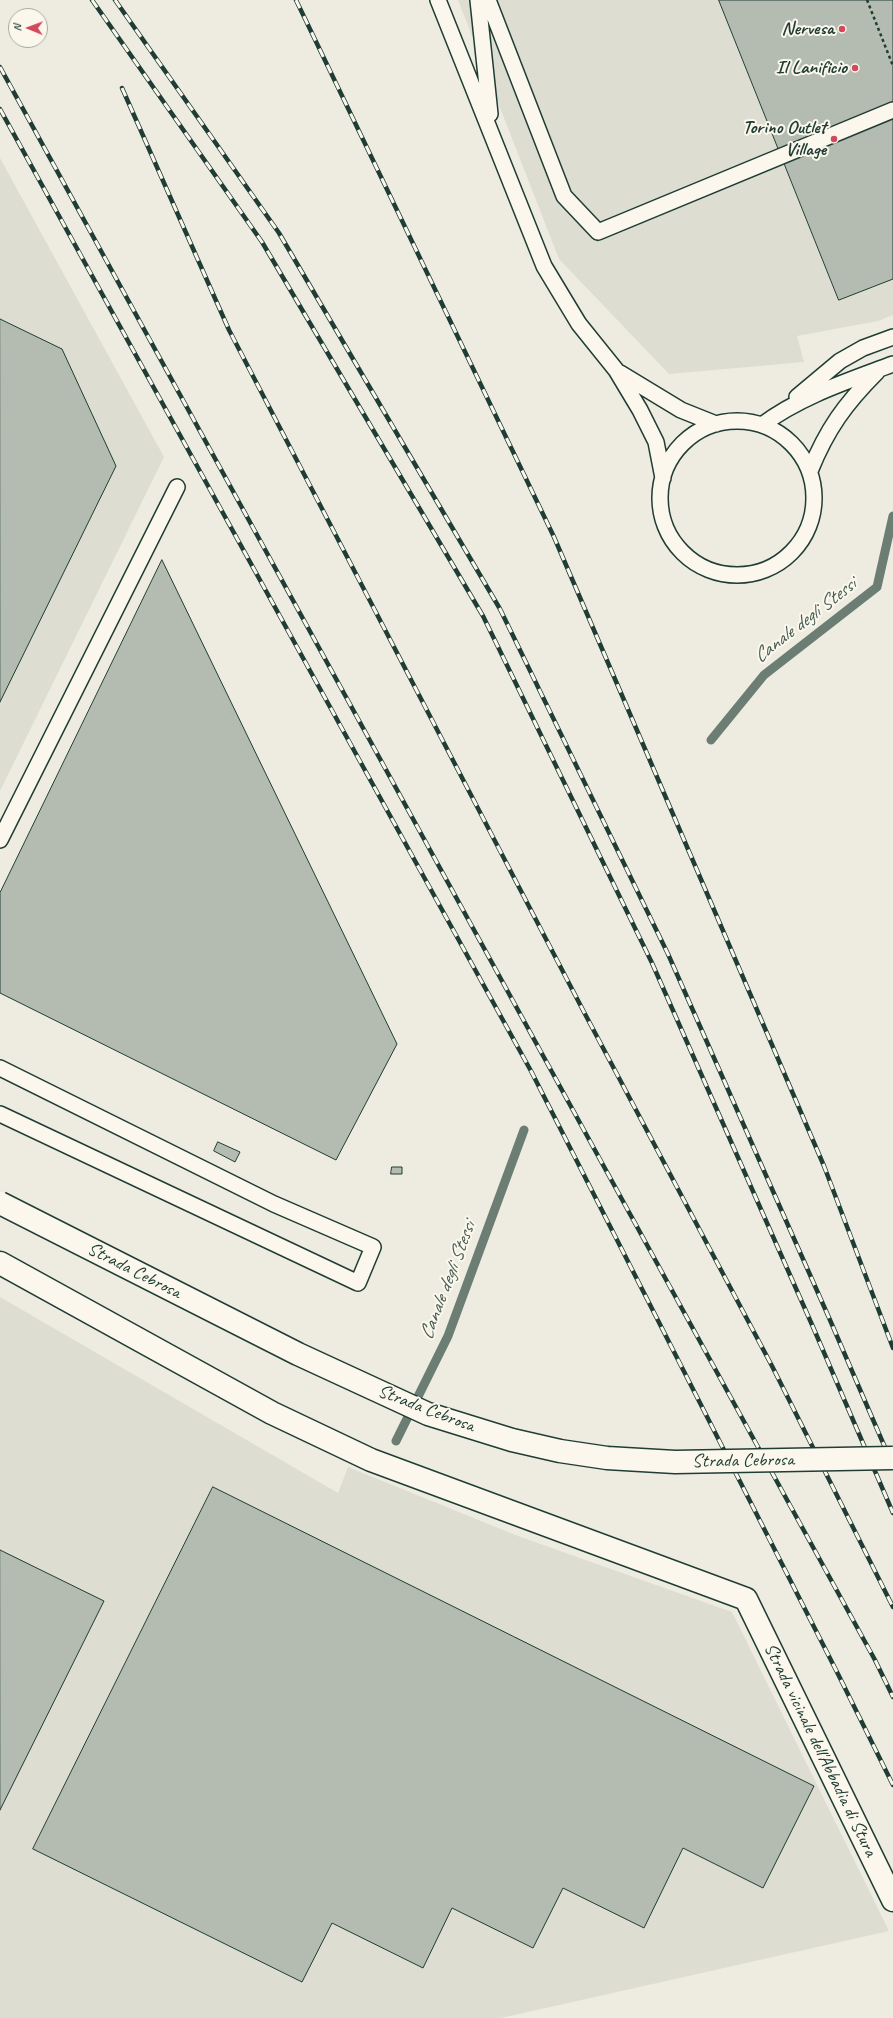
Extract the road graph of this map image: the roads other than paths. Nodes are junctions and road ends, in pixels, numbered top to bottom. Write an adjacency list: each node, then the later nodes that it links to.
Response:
1 (438, 0): 5 (lane)
2 (478, 0): 5 (lane)
3 (488, 0): 4 (lane)
4 (893, 110)
5 (492, 133): 8 (lane)
6 (893, 337): 9 (lane)
7 (886, 367): 9 (lane); 12 (lane)
8 (616, 370): 10 (lane); 13 (lane)
9 (782, 410): 11 (lane)
10 (716, 424): 11 (lane); 13 (lane)
11 (762, 425): 12 (lane)
12 (810, 471): 13 (lane)
13 (663, 478)
14 (177, 487): 15 (lane)
15 (0, 840)
16 (0, 1068): 17 (lane)
17 (0, 1114)
18 (0, 1203): 20 (street, Strada Cebrosa, bridge)
19 (0, 1263): 21 (street, Strada vicinale dell'Abbadia di Stura)
20 (893, 1458)
21 (893, 1900)

